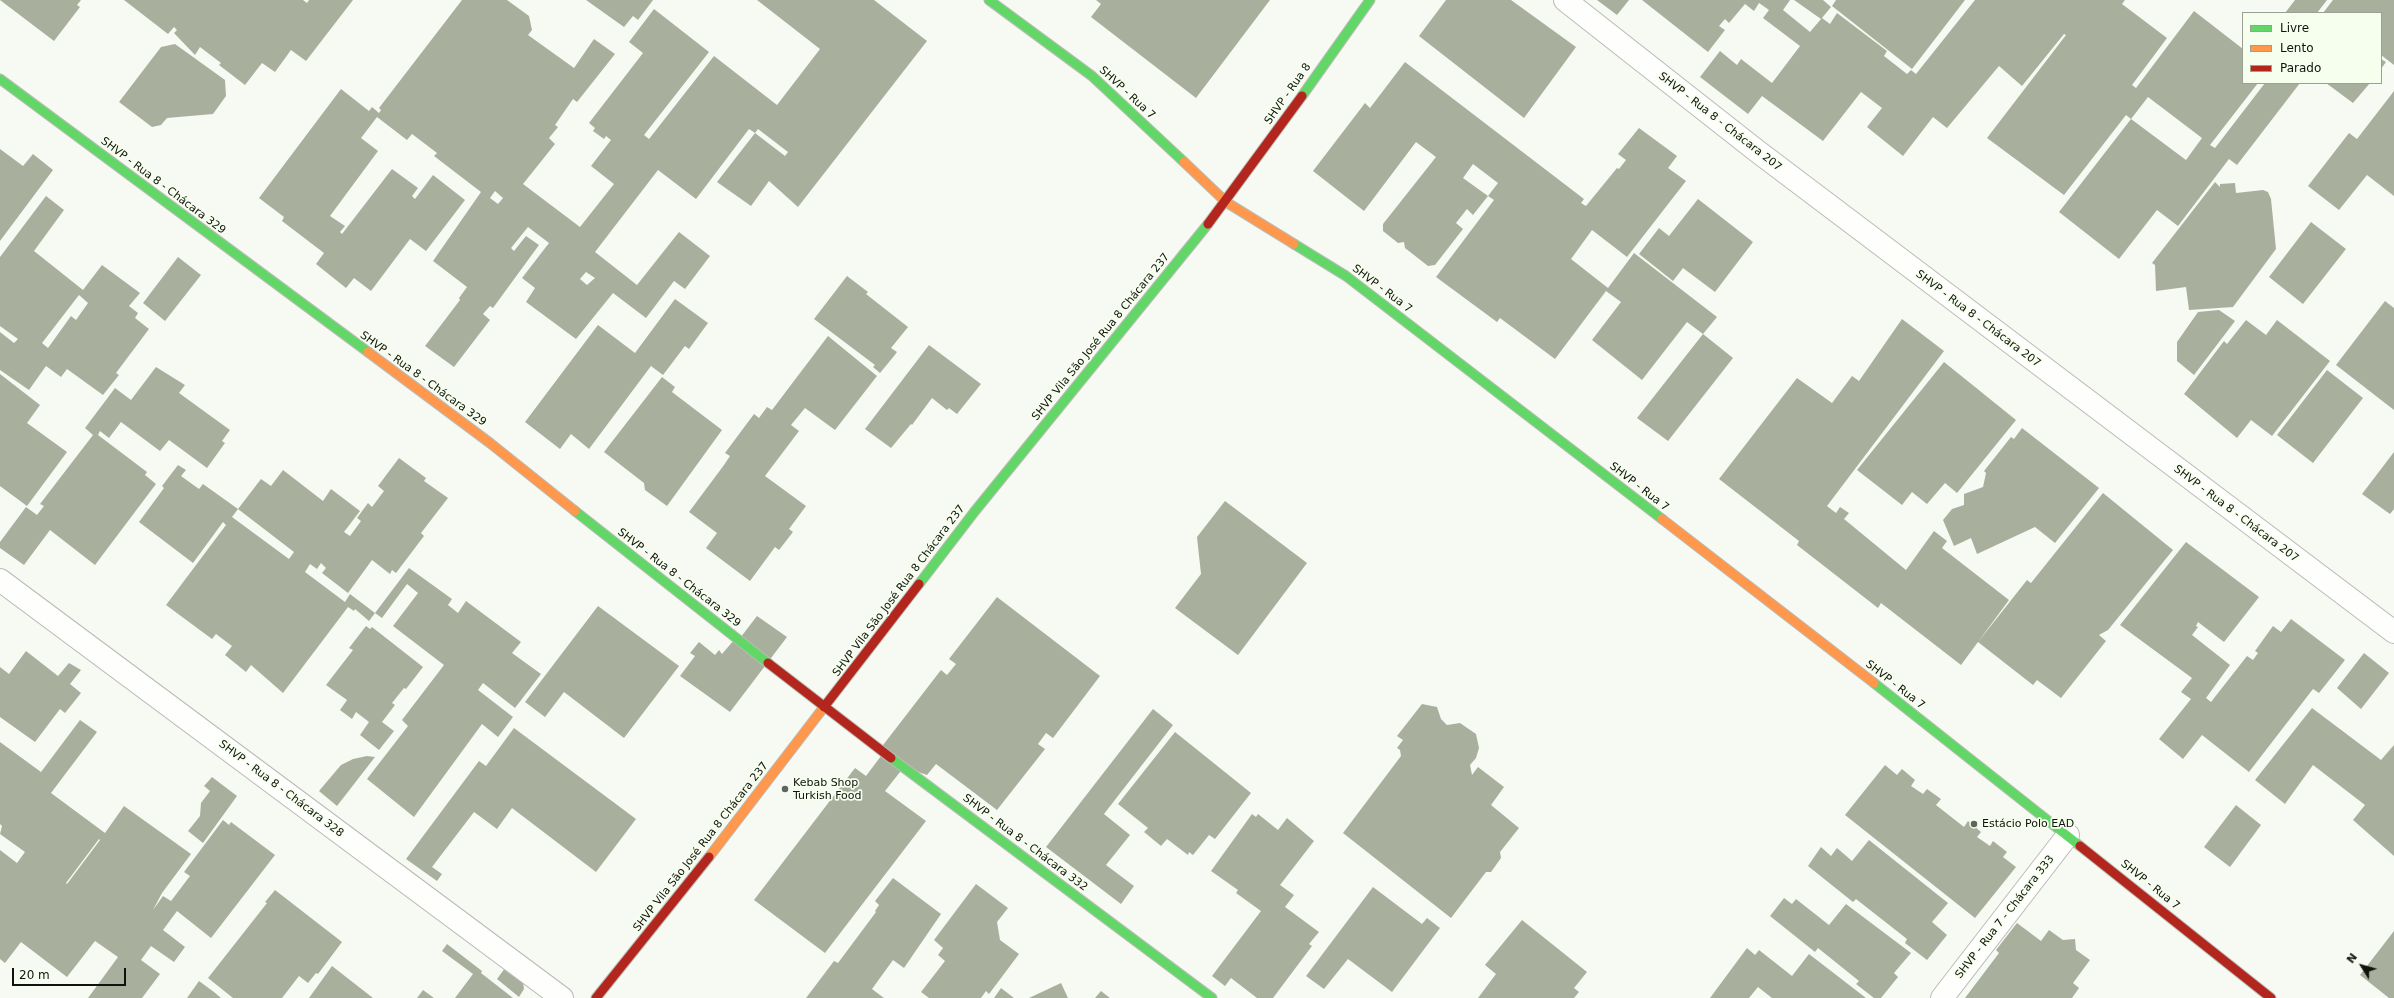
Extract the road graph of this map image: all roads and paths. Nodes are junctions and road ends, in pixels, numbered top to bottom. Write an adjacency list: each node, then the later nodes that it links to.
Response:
1 (989, 0): 5 (street, SHVP - Rua 7)
2 (1370, 0): 5 (street, SHVP - Rua 8)
3 (1565, 0): 7 (street, SHVP - Rua 8 - Chácara 207)
4 (0, 80): 8 (street, SHVP - Rua 8 - Chácara 329)
5 (1226, 202): 8 (street, SHVP Vila São José Rua 8 Chácara 237); 9 (street, SHVP - Rua 7)
6 (0, 580): 10 (street, SHVP - Rua 8 - Chácara 328)
7 (2394, 632)
8 (824, 708): 11 (street, SHVP Vila São José Rua 8 Chácara 237); 12 (street, SHVP - Rua 8 - Chácara 332)
9 (2068, 835): 13 (street, SHVP - Rua 7 - Chácara 333); 14 (street, SHVP - Rua 7)
10 (562, 998)
11 (596, 998)
12 (1212, 998)
13 (1942, 998)
14 (2272, 998)

